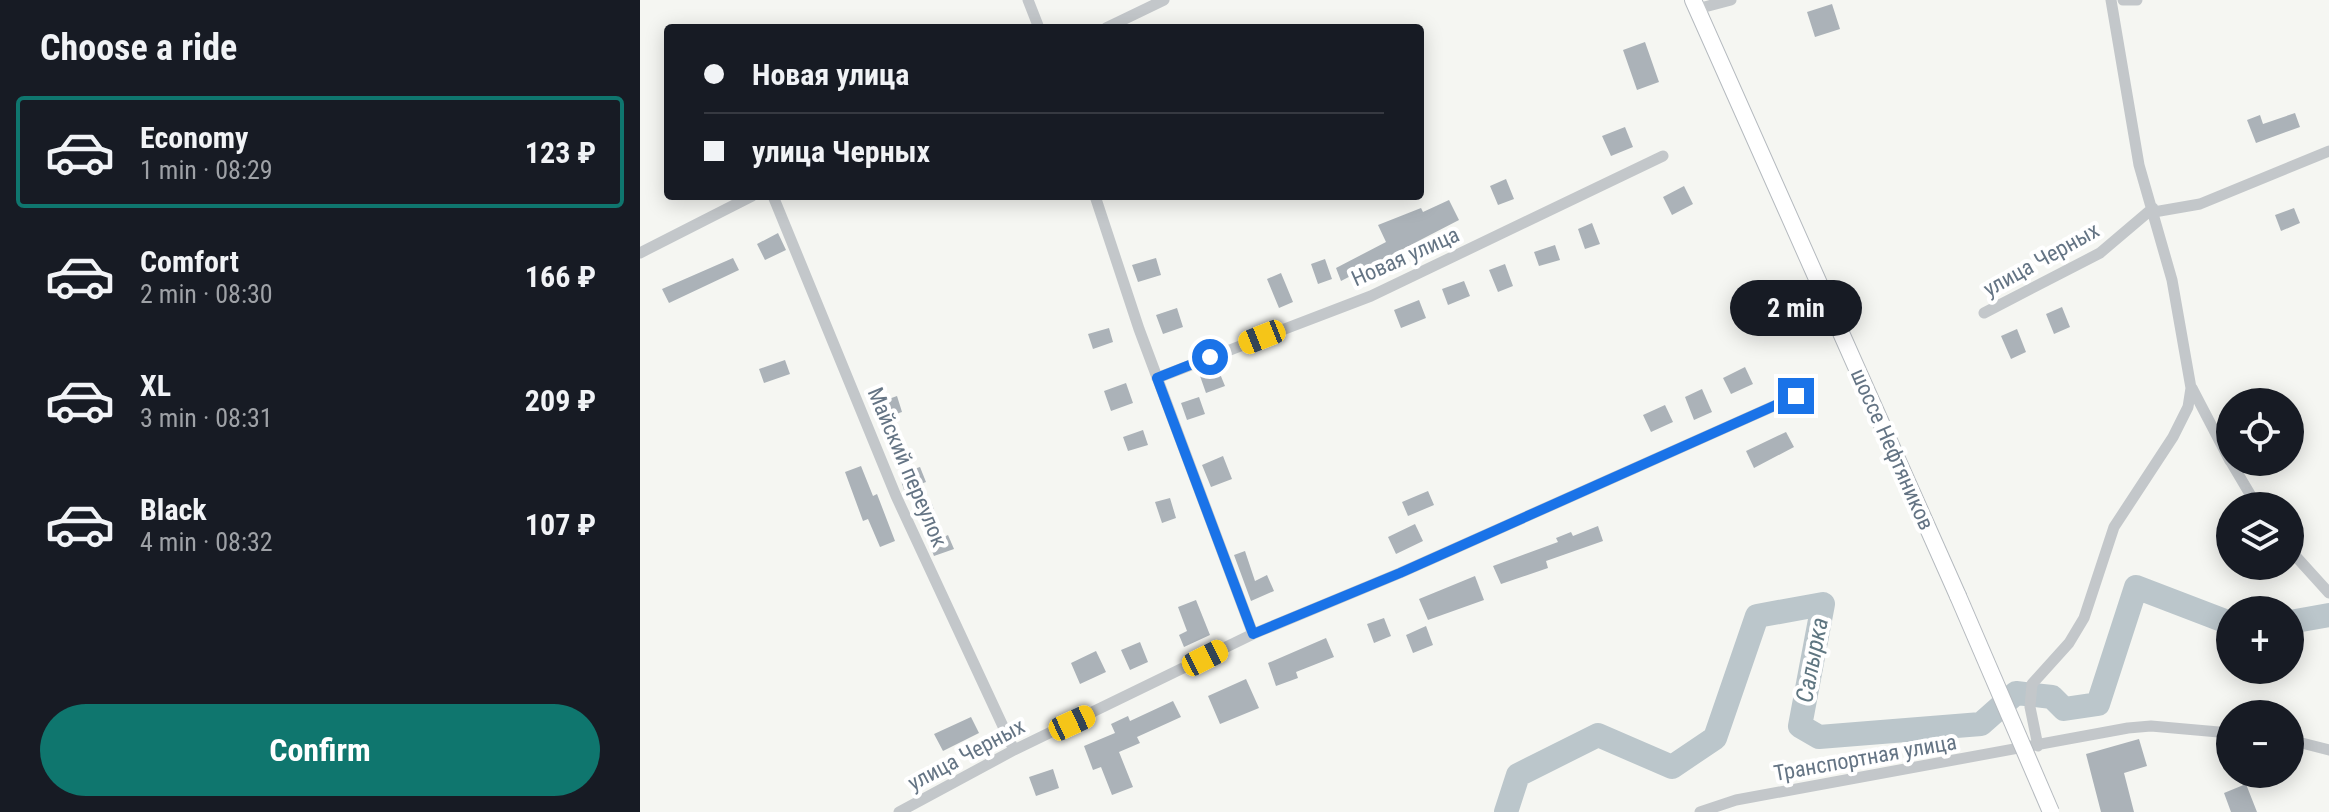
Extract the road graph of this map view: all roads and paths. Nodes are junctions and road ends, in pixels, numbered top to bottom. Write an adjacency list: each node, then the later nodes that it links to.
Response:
1 (1028, 0): 8 (street)
2 (1164, 0): 9 (street)
3 (1731, 0): 7 (street)
4 (2111, 0): 15 (street)
5 (2123, 0): 6 (street)
6 (2137, 0)
7 (1695, 5): 32 (main road, шоссе Нефтяников, bridge)
8 (1037, 24)
9 (1114, 24)
10 (2329, 151): 15 (street)
11 (1663, 156): 18 (street, Новая улица)
12 (744, 200): 16 (street)
13 (775, 200): 28 (street, Майский переулок)
14 (1096, 200): 18 (street)
15 (2154, 210): 17 (street, улица Черных); 19 (street)
16 (640, 253)
17 (1984, 313)
18 (1157, 378): 24 (street)
19 (2191, 388): 21 (street); 27 (street)
20 (1796, 396): 24 (street, улица Черных)
21 (2216, 435)
22 (2304, 566): 23 (street)
23 (2329, 593)
24 (1253, 634): 28 (street, улица Черных)
25 (2216, 732): 27 (street, Транспортная улица)
26 (2304, 744): 29 (street)
27 (2038, 746): 31 (street, Транспортная улица)
28 (1014, 750): 30 (street, улица Черных)
29 (2329, 750)
30 (899, 812)
31 (1700, 812)
32 (2051, 812)

